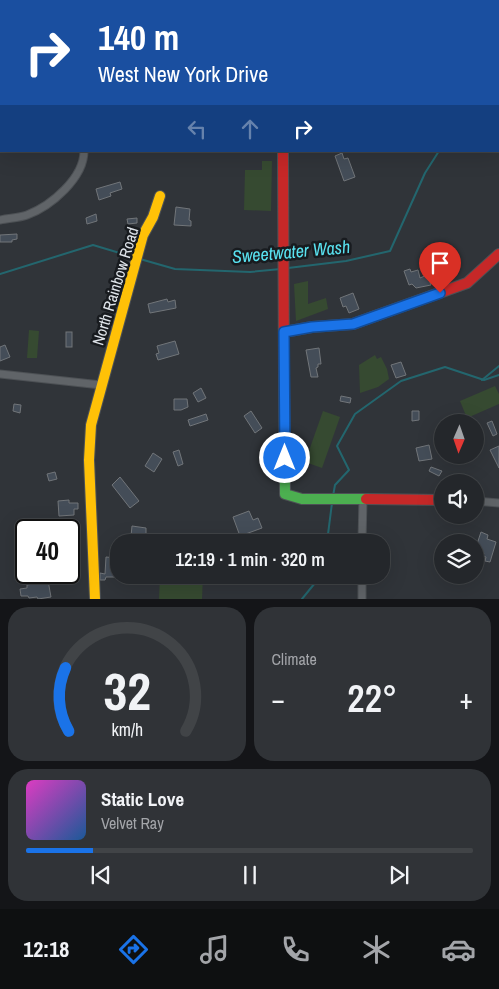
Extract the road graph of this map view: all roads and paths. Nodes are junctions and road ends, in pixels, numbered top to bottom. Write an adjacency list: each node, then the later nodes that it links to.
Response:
1 (84, 152): 4 (street)
2 (283, 152): 6 (street)
3 (160, 196): 8 (street, North Rainbow Road)
4 (0, 220)
5 (499, 254): 6 (street)
6 (284, 332): 9 (street)
7 (0, 374): 8 (street)
8 (102, 385): 15 (street, North Rainbow Road)
9 (363, 498): 10 (street); 13 (street)
10 (434, 500)
11 (484, 502): 12 (street)
12 (499, 503)
13 (362, 534)
14 (362, 584): 16 (street)
15 (95, 599)
16 (362, 599)

